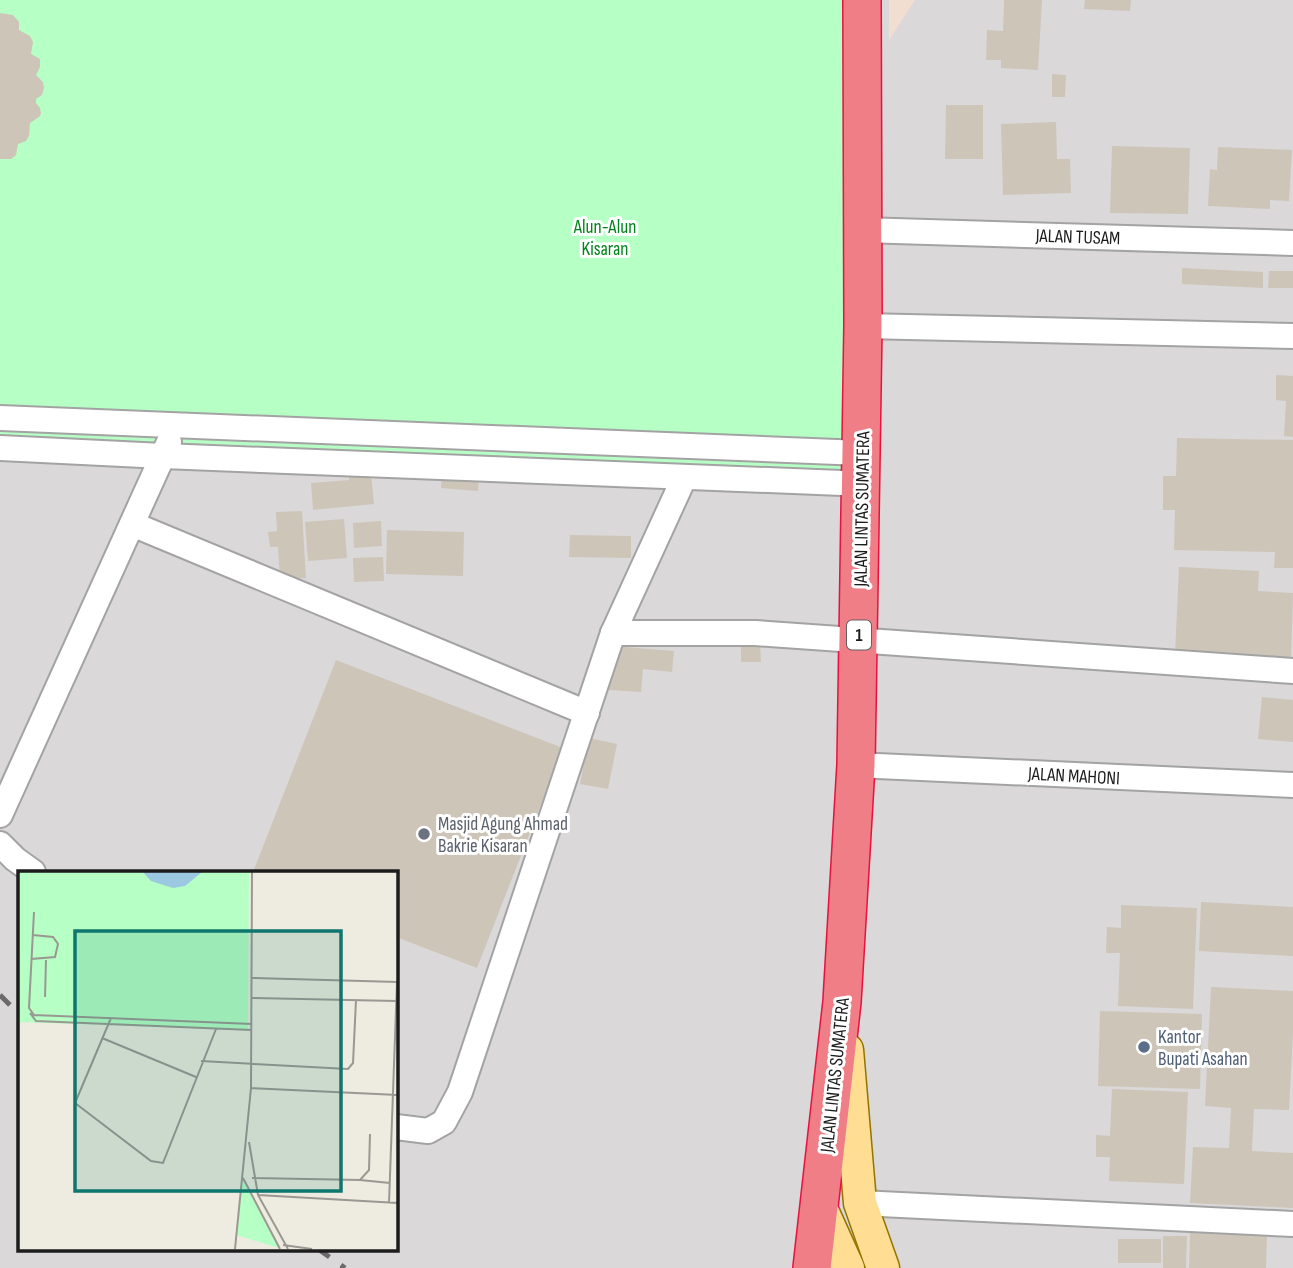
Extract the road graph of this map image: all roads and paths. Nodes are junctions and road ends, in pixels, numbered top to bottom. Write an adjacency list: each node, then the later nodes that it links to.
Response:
1 (862, 0): 2 (highway, JALAN LINTAS SUMATERA / 1)
2 (862, 230): 3 (street, JALAN TUSAM); 4 (highway, JALAN LINTAS SUMATERA / 1)
3 (1293, 243)
4 (863, 326): 5 (street); 10 (highway, JALAN LINTAS SUMATERA / 1)
5 (1293, 336)
6 (0, 418): 7 (street)
7 (177, 425): 9 (street); 10 (street)
8 (0, 448): 9 (street)
9 (163, 456): 11 (street); 12 (street)
10 (862, 469): 11 (street); 14 (highway, JALAN LINTAS SUMATERA / 1)
11 (684, 478): 13 (street)
12 (132, 524): 16 (street); 19 (street)
13 (613, 633): 14 (street); 16 (street)
14 (859, 640): 15 (street); 17 (highway, JALAN LINTAS SUMATERA / 1)
15 (1293, 671)
16 (587, 713): 23 (street)
17 (856, 765): 18 (street, JALAN MAHONI); 22 (highway, JALAN LINTAS SUMATERA / 1)
18 (1293, 785)
19 (0, 815)
20 (0, 844): 21 (street)
21 (30, 871)
22 (842, 1002): 24 (main road); 25 (highway, JALAN LINTAS SUMATERA / 1)
23 (397, 1127)
24 (860, 1203): 26 (street); 29 (main road)
25 (820, 1206): 27 (highway, JALAN LINTAS SUMATERA / 1); 28 (main road)
26 (1293, 1224)
27 (812, 1268)
28 (848, 1268)
29 (883, 1268)

